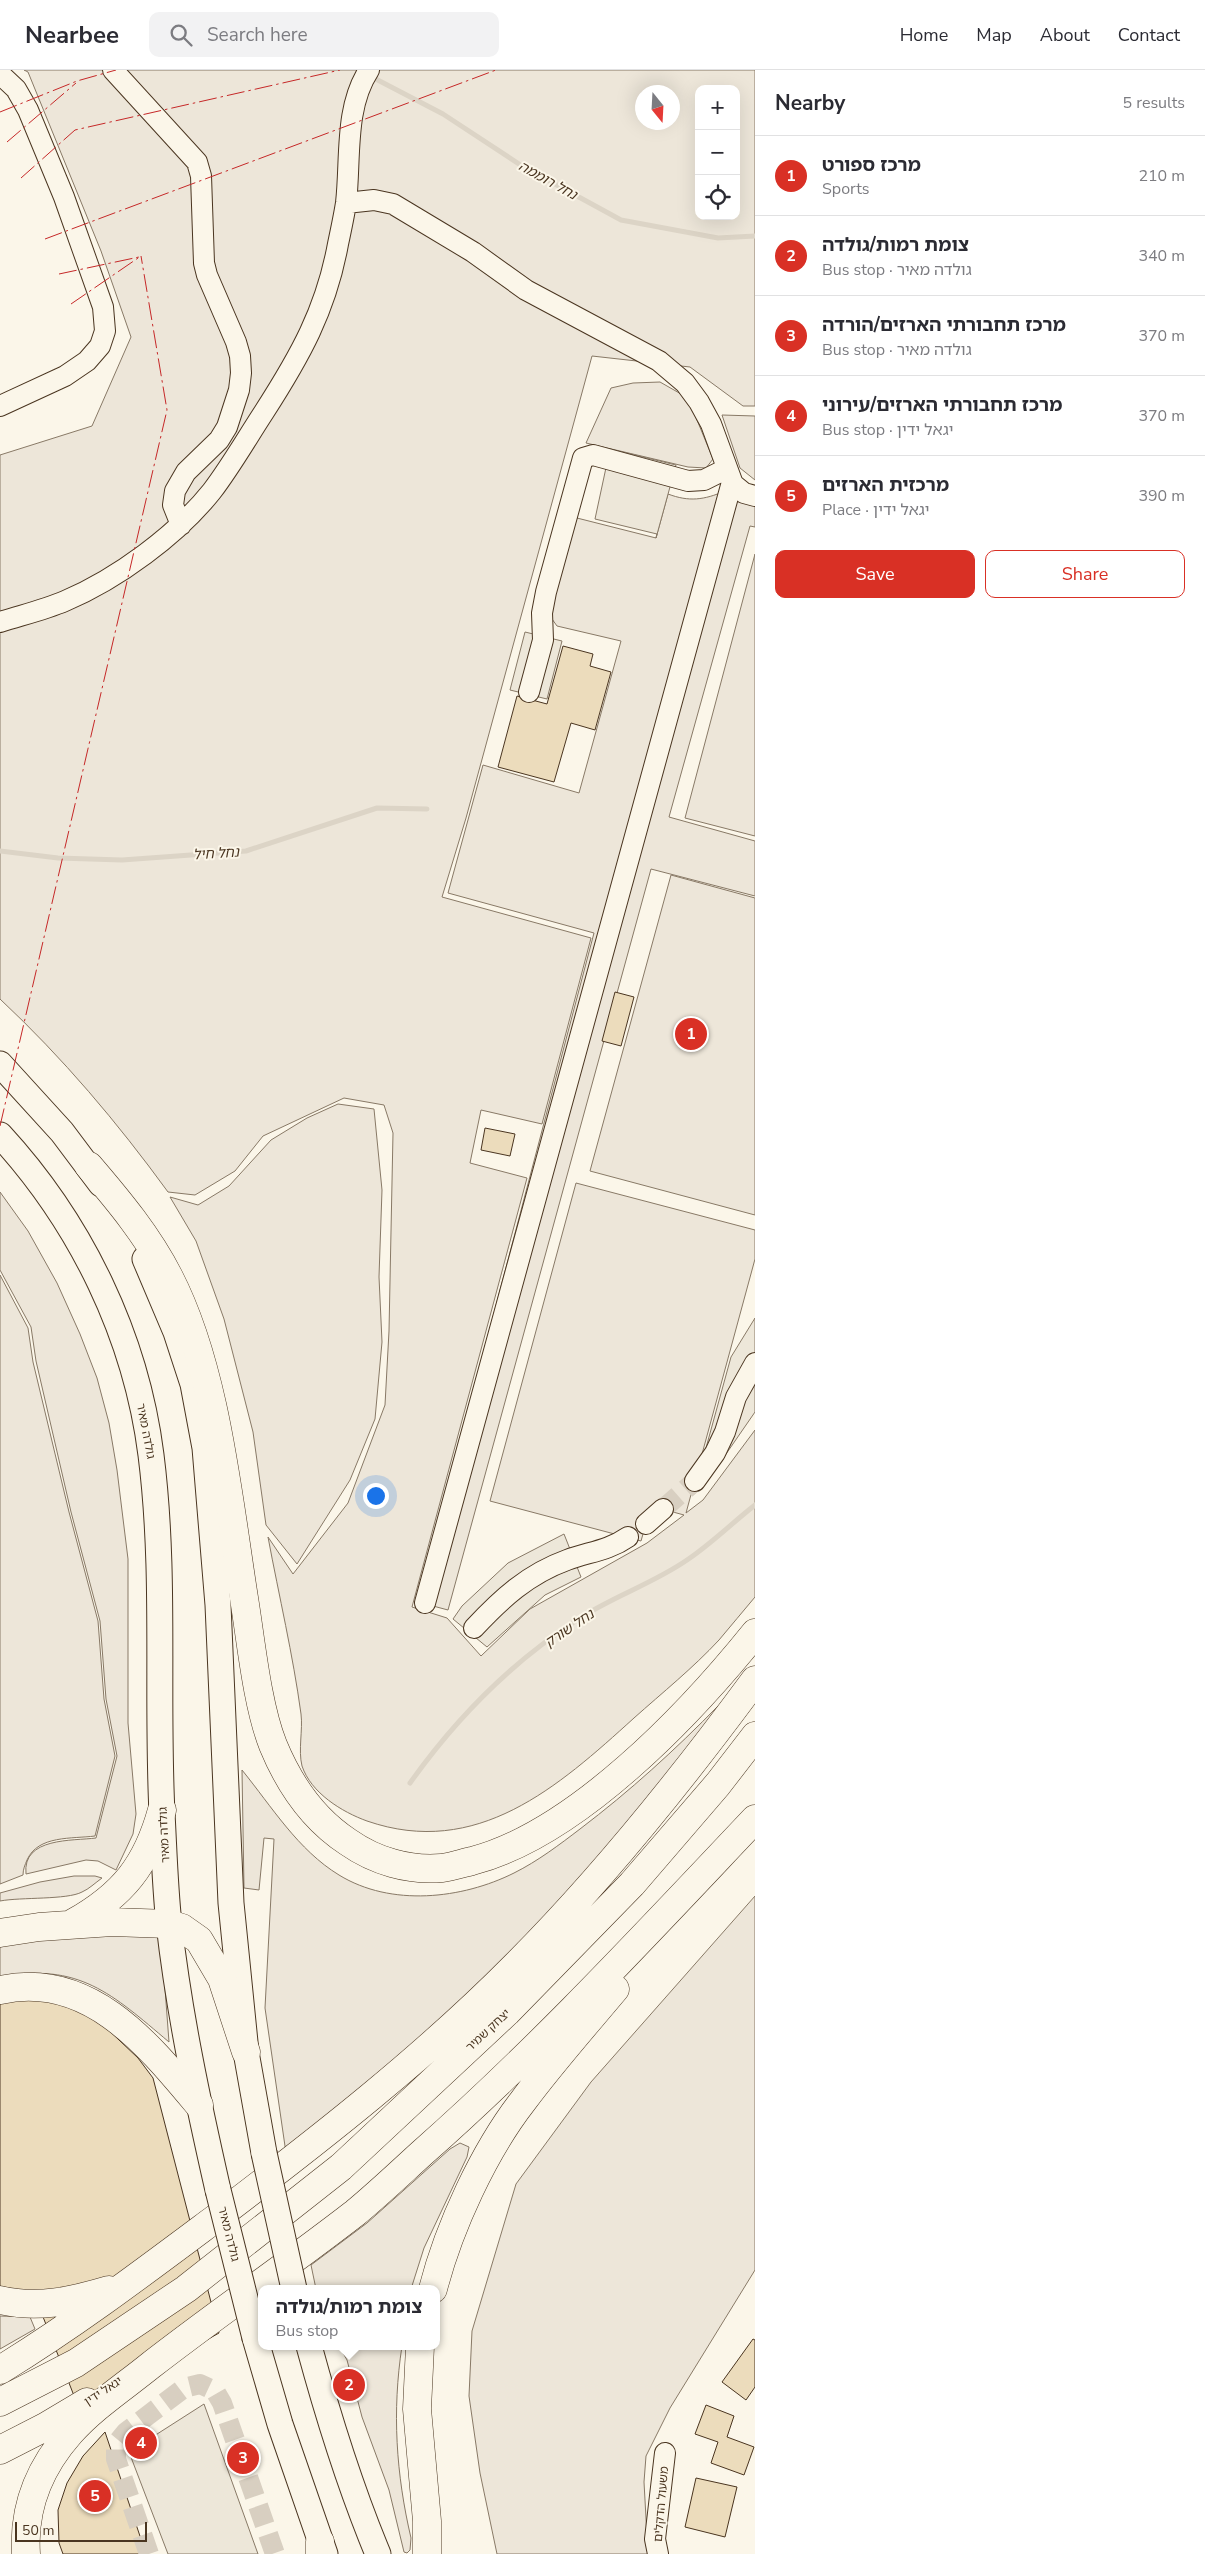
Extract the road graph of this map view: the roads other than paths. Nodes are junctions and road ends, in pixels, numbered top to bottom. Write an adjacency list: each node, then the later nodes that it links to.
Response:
1 (113, 70): 8 (street)
2 (369, 70): 4 (street)
3 (0, 74): 5 (street)
4 (346, 203): 6 (street); 8 (street)
5 (0, 406)
6 (729, 476): 7 (street); 10 (street); 19 (street)
7 (755, 496)
8 (181, 525): 9 (street)
9 (0, 622)
10 (529, 692)
11 (0, 1064): 13 (main road)
12 (0, 1135): 24 (main road, גולדה מאיר)
13 (89, 1166): 21 (highway); 30 (main road)
14 (755, 1363): 15 (street)
15 (695, 1481)
16 (663, 1509): 17 (street)
17 (646, 1524)
18 (628, 1537): 20 (street)
19 (425, 1603)
20 (474, 1628)
21 (755, 1633)
22 (755, 1680): 32 (highway)
23 (755, 1736): 42 (highway, יצחק שמיר)
24 (162, 1810): 26 (highway); 27 (main road, גולדה מאיר)
25 (755, 1820): 34 (highway); 36 (highway)
26 (73, 1923): 27 (highway); 28 (highway)
27 (169, 1924): 30 (highway); 31 (main road, גולדה מאיר)
28 (0, 1933)
29 (0, 1990): 31 (highway)
30 (246, 2052): 33 (main road, bridge)
31 (199, 2105): 37 (main road, גולדה מאיר, bridge)
32 (136, 2279): 35 (highway); 41 (highway)
33 (293, 2285)
34 (434, 2285)
35 (0, 2300)
36 (203, 2325): 43 (highway, יגאל ידין); 47 (highway)
37 (258, 2348)
38 (258, 2350): 46 (main road, גולדה מאיר, bridge)
39 (310, 2350): 48 (main road)
40 (420, 2350): 45 (highway)
41 (0, 2370)
42 (0, 2402)
43 (0, 2450)
44 (665, 2453): 51 (street, משעול הדקלים)
45 (428, 2521): 49 (highway); 50 (highway)
46 (322, 2550)
47 (26, 2554)
48 (378, 2554)
49 (427, 2554)
50 (435, 2554)
51 (658, 2554)

